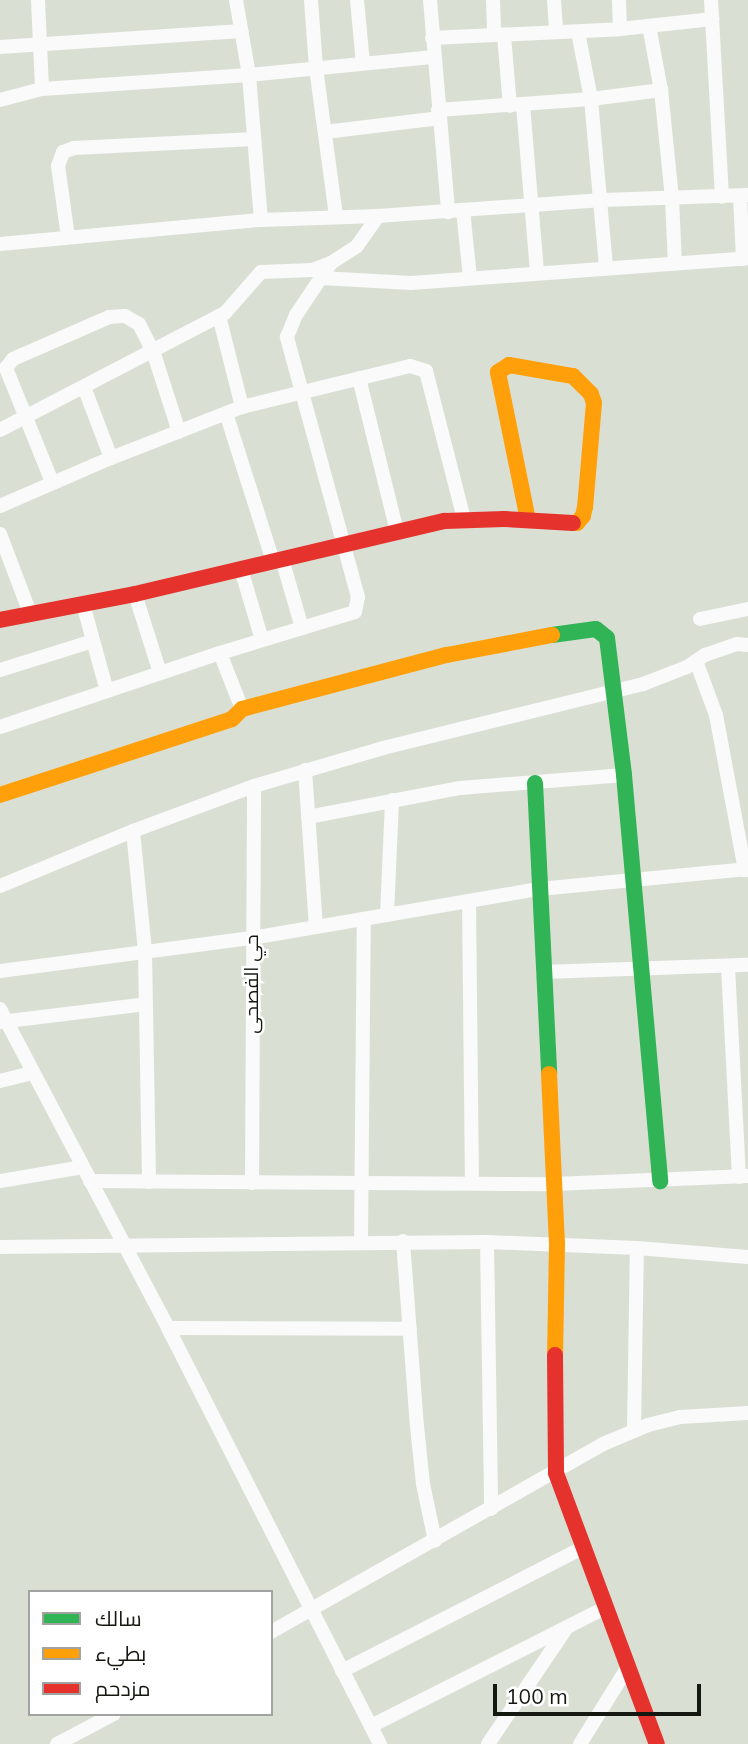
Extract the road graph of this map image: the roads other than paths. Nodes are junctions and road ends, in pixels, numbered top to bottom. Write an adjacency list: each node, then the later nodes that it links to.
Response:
1 (38, 0): 18 (street)
2 (236, 0): 13 (street)
3 (311, 0): 22 (street)
4 (357, 0): 21 (street)
5 (430, 0): 17 (street)
6 (493, 0): 16 (street)
7 (554, 0): 14 (street)
8 (619, 0): 12 (street)
9 (711, 0): 10 (street)
10 (712, 19): 11 (street); 33 (street)
11 (649, 26): 12 (street); 25 (street)
12 (620, 29): 15 (street)
13 (241, 31): 18 (street); 23 (street)
14 (556, 32): 15 (street); 16 (street)
15 (578, 32): 26 (street)
16 (499, 35): 17 (street); 28 (street)
17 (432, 38): 20 (street)
18 (40, 44): 19 (street); 24 (street)
19 (0, 47)
20 (434, 57): 21 (street); 29 (street)
21 (363, 63): 22 (street)
22 (316, 68): 23 (street); 30 (street)
23 (249, 75): 24 (street); 31 (street)
24 (42, 89): 27 (street)
25 (661, 90): 26 (street); 34 (street)
26 (591, 99): 28 (street); 35 (street)
27 (0, 100)
28 (516, 106): 29 (street); 36 (street)
29 (439, 114): 30 (street); 37 (street)
30 (325, 132): 38 (street)
31 (254, 139): 40 (street); 41 (street)
32 (744, 196): 33 (street); 43 (street)
33 (722, 197): 34 (street)
34 (672, 198): 35 (street); 45 (street)
35 (602, 200): 36 (street); 46 (street)
36 (532, 205): 37 (street); 47 (street)
37 (455, 211): 39 (street); 49 (street)
38 (336, 216): 39 (street); 40 (street)
39 (378, 216): 44 (street)
40 (261, 220): 41 (street)
41 (68, 237): 42 (street)
42 (0, 244)
43 (746, 259): 45 (street)
44 (331, 263): 48 (street); 50 (street)
45 (675, 263): 46 (street)
46 (606, 268): 47 (street)
47 (537, 272): 49 (street)
48 (321, 278): 49 (street); 54 (street)
49 (470, 278)
50 (219, 316): 51 (street); 55 (street)
51 (153, 351): 53 (street); 57 (street); 59 (street)
52 (359, 378): 54 (street); 63 (street); 65 (street)
53 (84, 387): 57 (street); 60 (street)
54 (300, 392): 55 (street); 67 (street)
55 (242, 407): 56 (street)
56 (226, 413): 59 (street); 68 (street)
57 (25, 417): 58 (street); 61 (street)
58 (0, 430)
59 (179, 432): 60 (street)
60 (111, 458): 61 (street)
61 (52, 482): 62 (street)
62 (0, 506)
63 (464, 519): 64 (street); 65 (street)
64 (528, 520): 64 (street)
65 (397, 531): 67 (street)
66 (2, 542): 73 (street)
67 (343, 544): 68 (street); 76 (street)
68 (278, 560): 69 (street); 76 (street)
69 (241, 569): 70 (street); 78 (street)
70 (135, 594): 71 (street); 83 (street)
71 (83, 604): 73 (street); 77 (street)
72 (748, 609): 74 (street)
73 (30, 613): 75 (street)
74 (700, 619)
75 (0, 620)
76 (302, 628): 78 (street)
77 (93, 640): 82 (street); 85 (street)
78 (262, 640): 80 (street)
79 (748, 645): 81 (street)
80 (220, 653): 83 (street); 86 (street)
81 (696, 661): 84 (street); 96 (street)
82 (0, 670)
83 (160, 673): 85 (street)
84 (614, 690): 86 (street); 88 (street); 89 (street)
85 (107, 691): 87 (street)
86 (242, 709): 92 (street)
87 (0, 727)
88 (305, 770): 91 (street); 94 (street)
89 (624, 775): 90 (street); 97 (street)
90 (535, 783): 93 (street); 99 (street)
91 (254, 786): 95 (street); 104 (street, حي الفصحى)
92 (0, 795)
93 (391, 800): 94 (street); 101 (street)
94 (308, 817): 103 (street)
95 (133, 831): 98 (street); 105 (street)
96 (747, 870): 97 (street)
97 (635, 881): 99 (street); 108 (street)
98 (0, 886)
99 (539, 889): 100 (street); 110 (street)
100 (469, 901): 101 (street); 123 (street)
101 (387, 915): 102 (street)
102 (364, 919): 103 (street); 122 (street)
103 (316, 927): 104 (street)
104 (252, 938): 105 (street); 121 (street, حي الفصحى)
105 (145, 951): 109 (street); 111 (street)
106 (748, 965): 107 (street)
107 (728, 967): 108 (street); 116 (street)
108 (642, 970): 110 (street); 119 (street)
109 (0, 971)
110 (543, 972): 124 (street)
111 (146, 1004): 112 (street); 120 (street)
112 (2, 1018): 113 (street)
113 (33, 1073): 114 (street); 115 (street)
114 (0, 1081)
115 (83, 1167): 117 (street); 118 (street)
116 (744, 1177): 119 (street)
117 (0, 1181)
118 (90, 1181): 120 (street); 128 (street)
119 (660, 1181): 124 (street)
120 (149, 1182): 121 (street)
121 (253, 1183): 122 (street)
122 (363, 1183): 123 (street); 126 (street)
123 (472, 1183): 124 (street)
124 (554, 1184): 129 (street)
125 (403, 1241): 126 (street); 127 (street); 134 (street)
126 (361, 1242): 128 (street)
127 (487, 1242): 129 (street); 138 (street)
128 (124, 1243): 130 (street); 133 (street)
129 (557, 1244): 131 (street); 137 (street)
130 (0, 1247)
131 (637, 1248): 132 (street); 136 (street)
132 (748, 1257)
133 (167, 1328): 134 (street); 142 (street)
134 (410, 1329): 139 (street)
135 (748, 1413): 136 (street)
136 (635, 1431): 137 (street)
137 (556, 1473): 138 (street); 140 (street)
138 (491, 1509): 139 (street)
139 (435, 1541): 142 (street)
140 (584, 1547): 141 (street); 146 (street)
141 (607, 1607): 143 (street); 145 (street)
142 (311, 1611): 144 (street); 146 (street)
143 (567, 1627): 148 (street); 151 (street)
144 (273, 1631)
145 (628, 1667): 152 (street); 153 (street)
146 (342, 1671): 148 (street)
147 (110, 1716): 149 (street)
148 (371, 1726): 150 (street)
149 (57, 1744)
150 (380, 1744)
151 (488, 1744)
152 (580, 1744)
153 (657, 1744)

